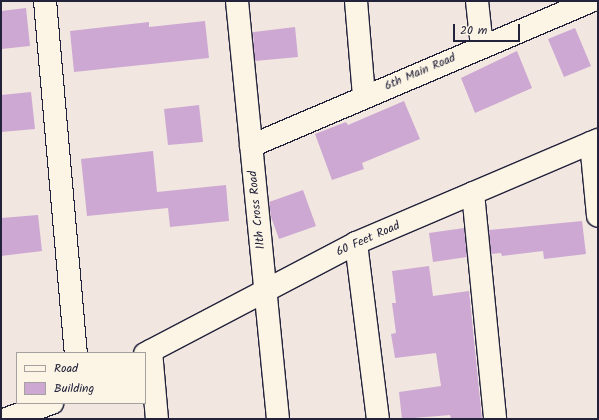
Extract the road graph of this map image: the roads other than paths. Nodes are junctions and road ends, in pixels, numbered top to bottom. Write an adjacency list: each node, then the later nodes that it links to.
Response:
1 (46, 1): 14 (street)
2 (236, 1): 9 (street, 11th Cross Road)
3 (356, 1): 7 (street)
4 (477, 1): 6 (street)
5 (591, 1): 6 (street, 6th Main Road)
6 (482, 47): 7 (street, 6th Main Road)
7 (364, 96): 9 (street, 6th Main Road)
8 (594, 142): 10 (street, 60 Feet Road); 11 (street)
9 (251, 146): 13 (street, 11th Cross Road)
10 (473, 193): 12 (street, 60 Feet Road); 21 (street)
11 (598, 216)
12 (356, 243): 13 (street, 60 Feet Road); 20 (street)
13 (265, 289): 15 (street, 60 Feet Road); 19 (street, 11th Cross Road)
14 (76, 352)
15 (148, 352): 18 (street)
16 (50, 409): 17 (street)
17 (6, 419)
18 (157, 419)
19 (278, 419)
20 (378, 419)
21 (495, 419)

